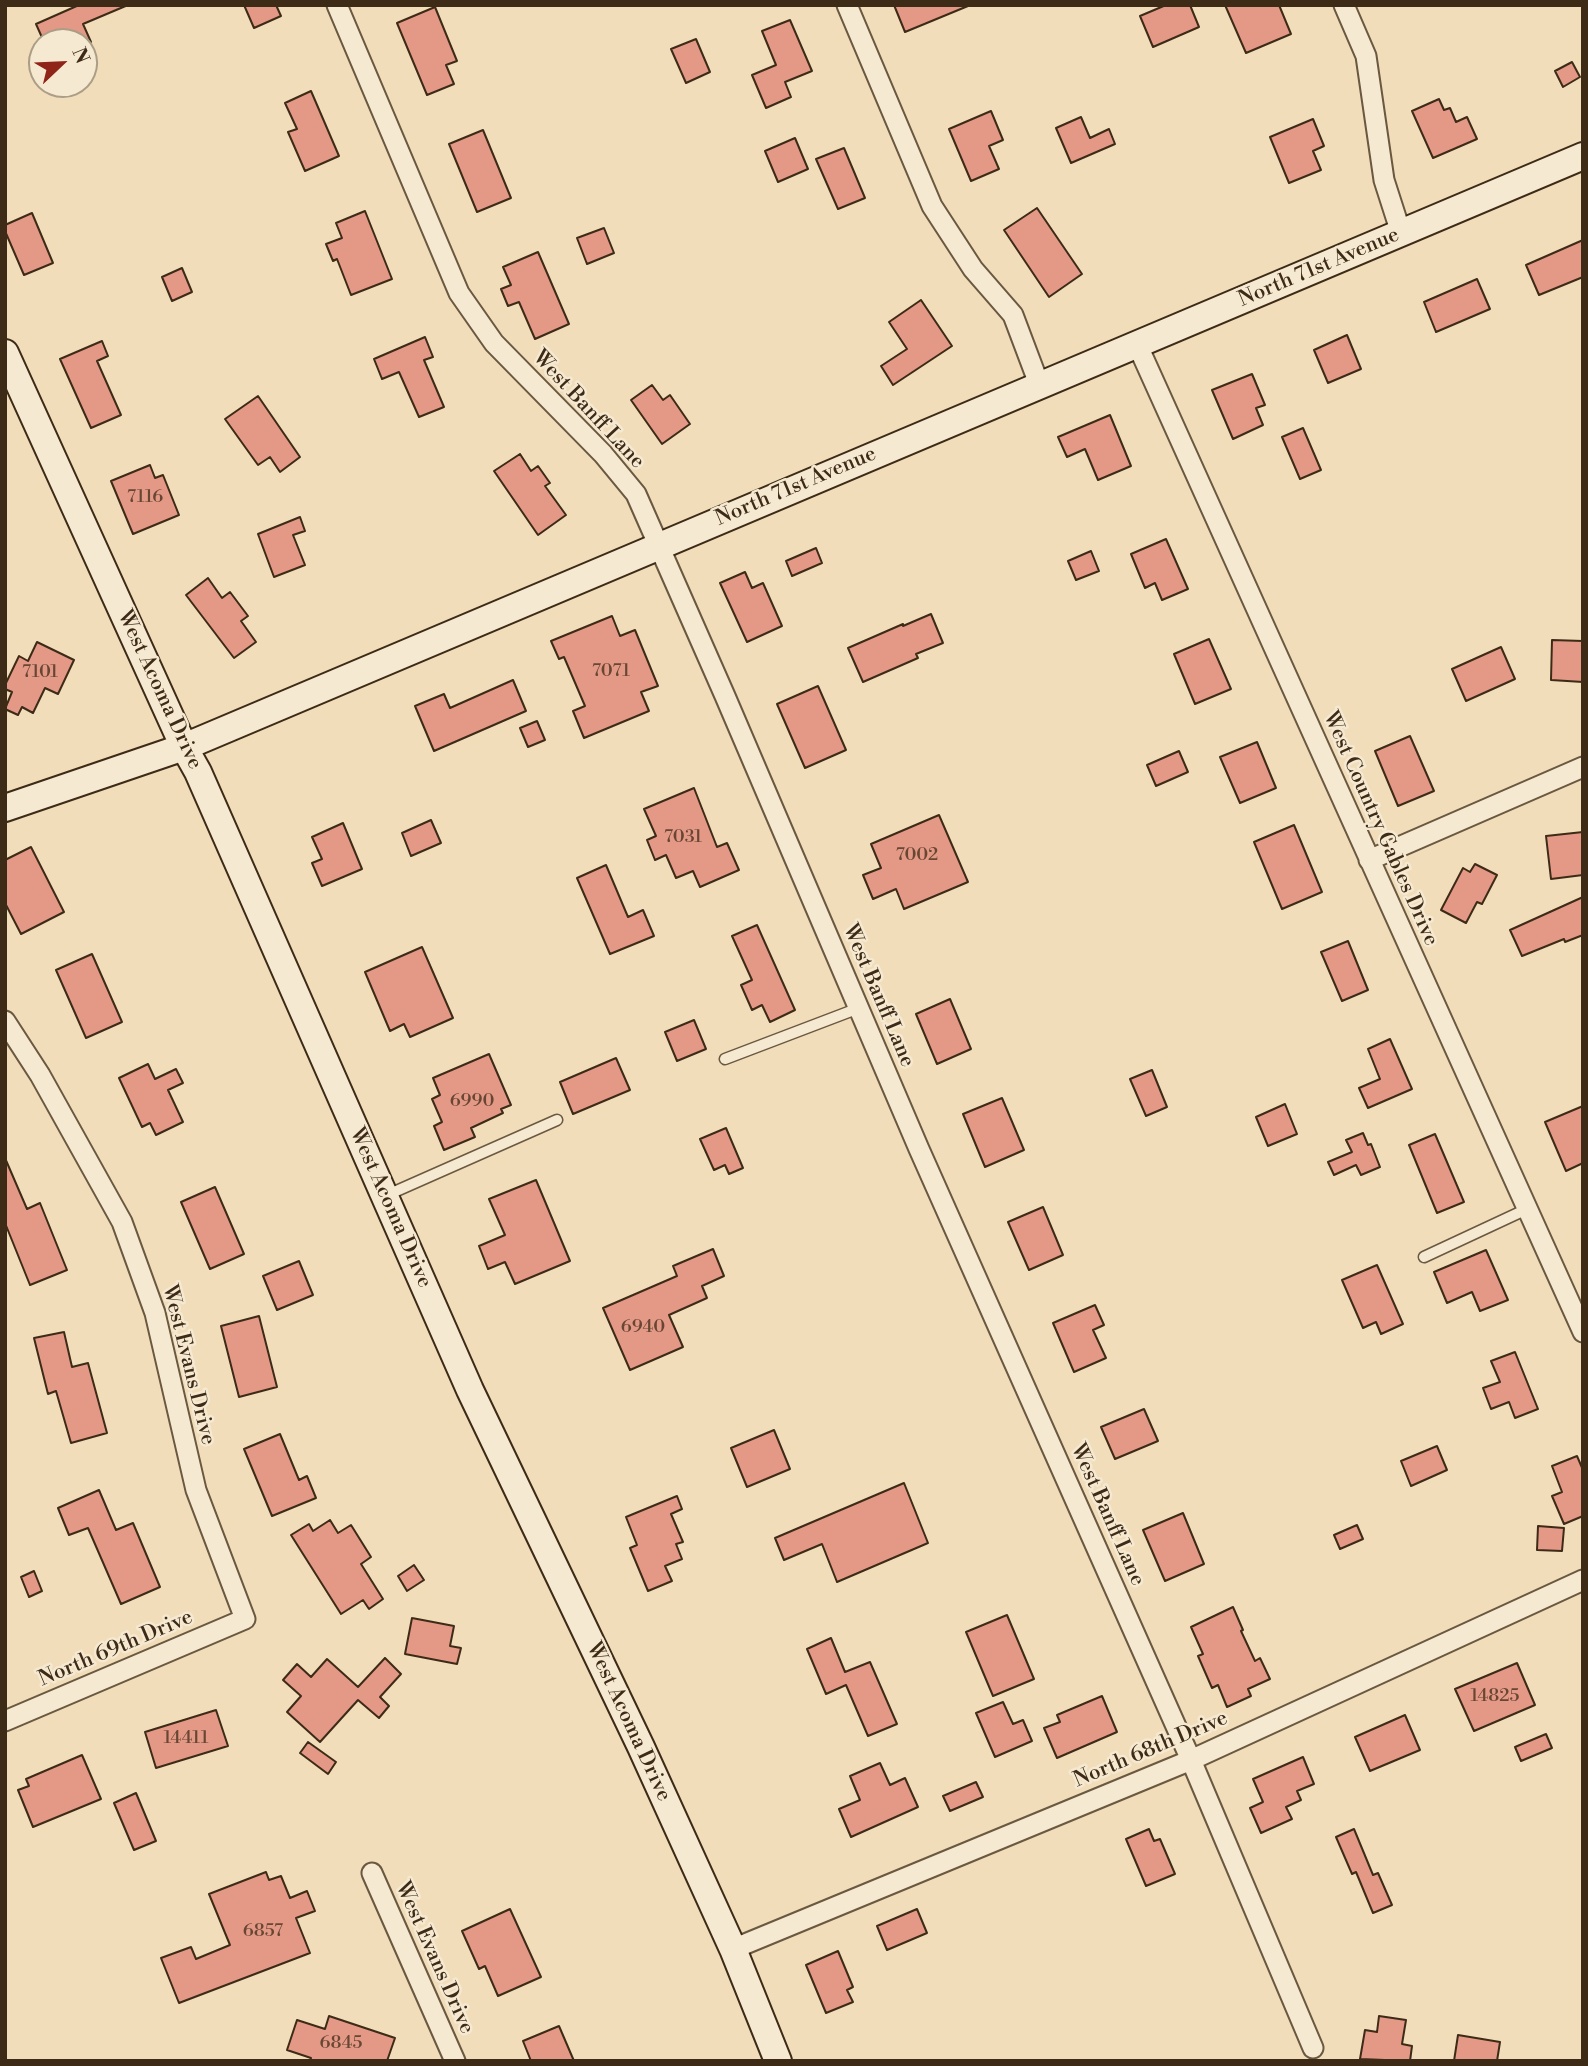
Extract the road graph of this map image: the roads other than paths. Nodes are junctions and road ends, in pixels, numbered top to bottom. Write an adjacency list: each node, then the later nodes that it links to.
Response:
1 (337, 5): 9 (street, West Banff Lane)
2 (847, 5): 8 (street)
3 (1344, 5): 5 (street)
4 (1583, 156): 5 (street, North 71st Avenue)
5 (1401, 233): 6 (street, North 71st Avenue)
6 (1137, 344): 8 (street, North 71st Avenue); 13 (street, West Country Gables Drive)
7 (5, 353): 10 (street, West Acoma Drive)
8 (1039, 384): 9 (street, North 71st Avenue)
9 (659, 545): 10 (street, North 71st Avenue); 14 (street, West Banff Lane)
10 (184, 747): 12 (street, North 71st Avenue); 18 (street, West Acoma Drive)
11 (1583, 767): 13 (street)
12 (5, 808)
13 (1369, 860): 19 (street, West Country Gables Drive)
14 (859, 1008): 16 (lane); 25 (street, West Banff Lane)
15 (5, 1021): 23 (street, West Evans Drive)
16 (726, 1059)
17 (557, 1120): 18 (lane)
18 (384, 1196): 27 (street, West Acoma Drive)
19 (1527, 1209): 20 (lane); 21 (street, West Country Gables Drive)
20 (1424, 1257)
21 (1583, 1332)
22 (1583, 1580): 25 (street, North 68th Drive)
23 (244, 1619): 24 (street, North 69th Drive)
24 (5, 1721)
25 (1191, 1759): 27 (street, North 68th Drive); 28 (street, West Banff Lane)
26 (372, 1873): 29 (street, West Evans Drive)
27 (733, 1949): 30 (street, West Acoma Drive)
28 (1313, 2048)
29 (455, 2061)
30 (778, 2061)

